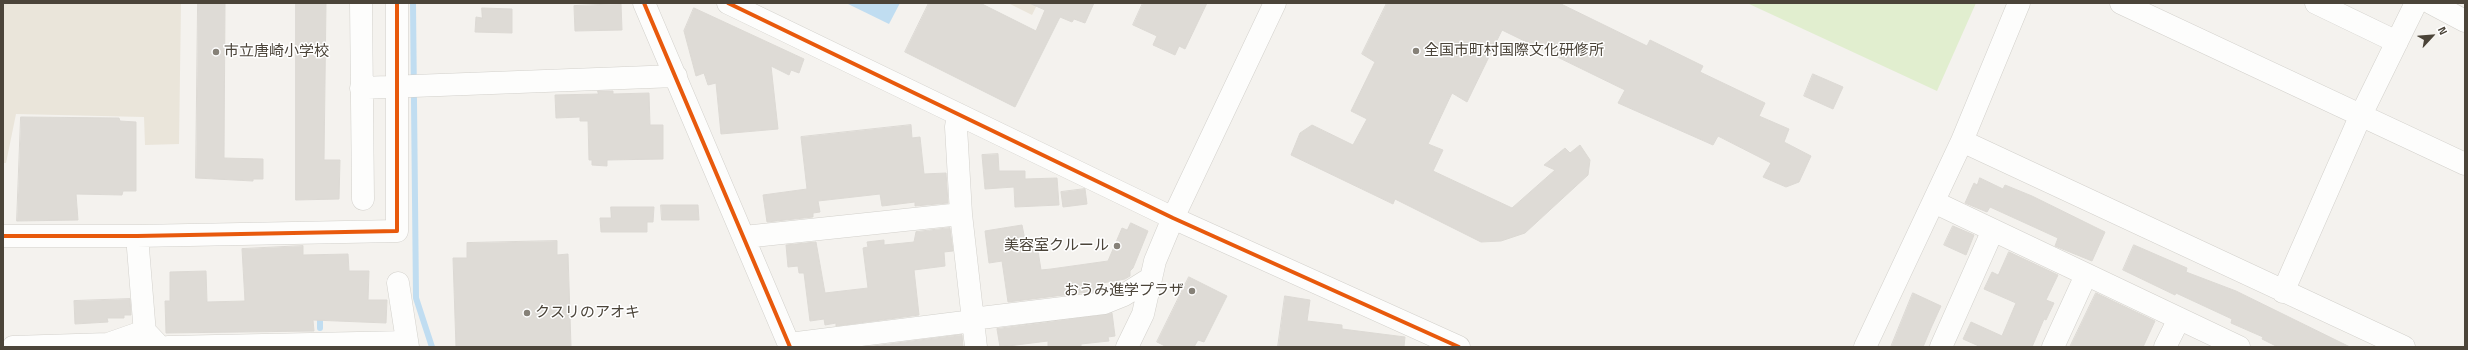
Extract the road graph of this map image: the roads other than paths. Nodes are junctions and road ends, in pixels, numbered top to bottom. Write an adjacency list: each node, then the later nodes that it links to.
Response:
1 (360, 3): 14 (street)
2 (397, 3): 15 (street)
3 (644, 3): 13 (street)
4 (728, 3): 16 (street)
5 (1275, 3): 23 (street)
6 (2019, 3): 18 (street)
7 (2121, 3): 17 (street)
8 (2316, 3): 12 (street)
9 (2416, 3): 12 (street)
10 (2431, 3): 11 (street)
11 (2459, 13)
12 (2397, 42): 17 (street)
13 (676, 76): 15 (street); 27 (street)
14 (361, 88): 15 (street); 20 (street)
15 (398, 88): 26 (street)
16 (958, 114): 22 (street); 23 (street)
17 (2360, 117): 19 (street); 31 (street)
18 (1958, 148): 21 (street); 31 (street)
19 (2465, 164)
20 (362, 199)
21 (1934, 202): 24 (street); 43 (street)
22 (961, 214): 27 (street); 33 (street)
23 (1173, 218): 29 (street); 42 (street)
24 (1993, 230): 28 (street); 44 (street)
25 (3, 236): 26 (street)
26 (137, 236): 34 (street)
27 (744, 237): 36 (street)
28 (2086, 275): 32 (street); 45 (street)
29 (1151, 278): 33 (street); 41 (street)
30 (398, 283): 35 (street)
31 (2282, 292): 48 (street)
32 (2179, 318): 46 (street); 47 (street)
33 (972, 320): 36 (street); 40 (street)
34 (146, 339): 37 (street); 38 (street)
35 (407, 344): 39 (street)
36 (790, 346)
37 (13, 347)
38 (160, 347)
39 (168, 347)
40 (976, 347)
41 (1127, 347)
42 (1459, 347)
43 (1865, 347)
44 (1941, 347)
45 (2053, 347)
46 (2165, 347)
47 (2239, 347)
48 (2404, 347)

